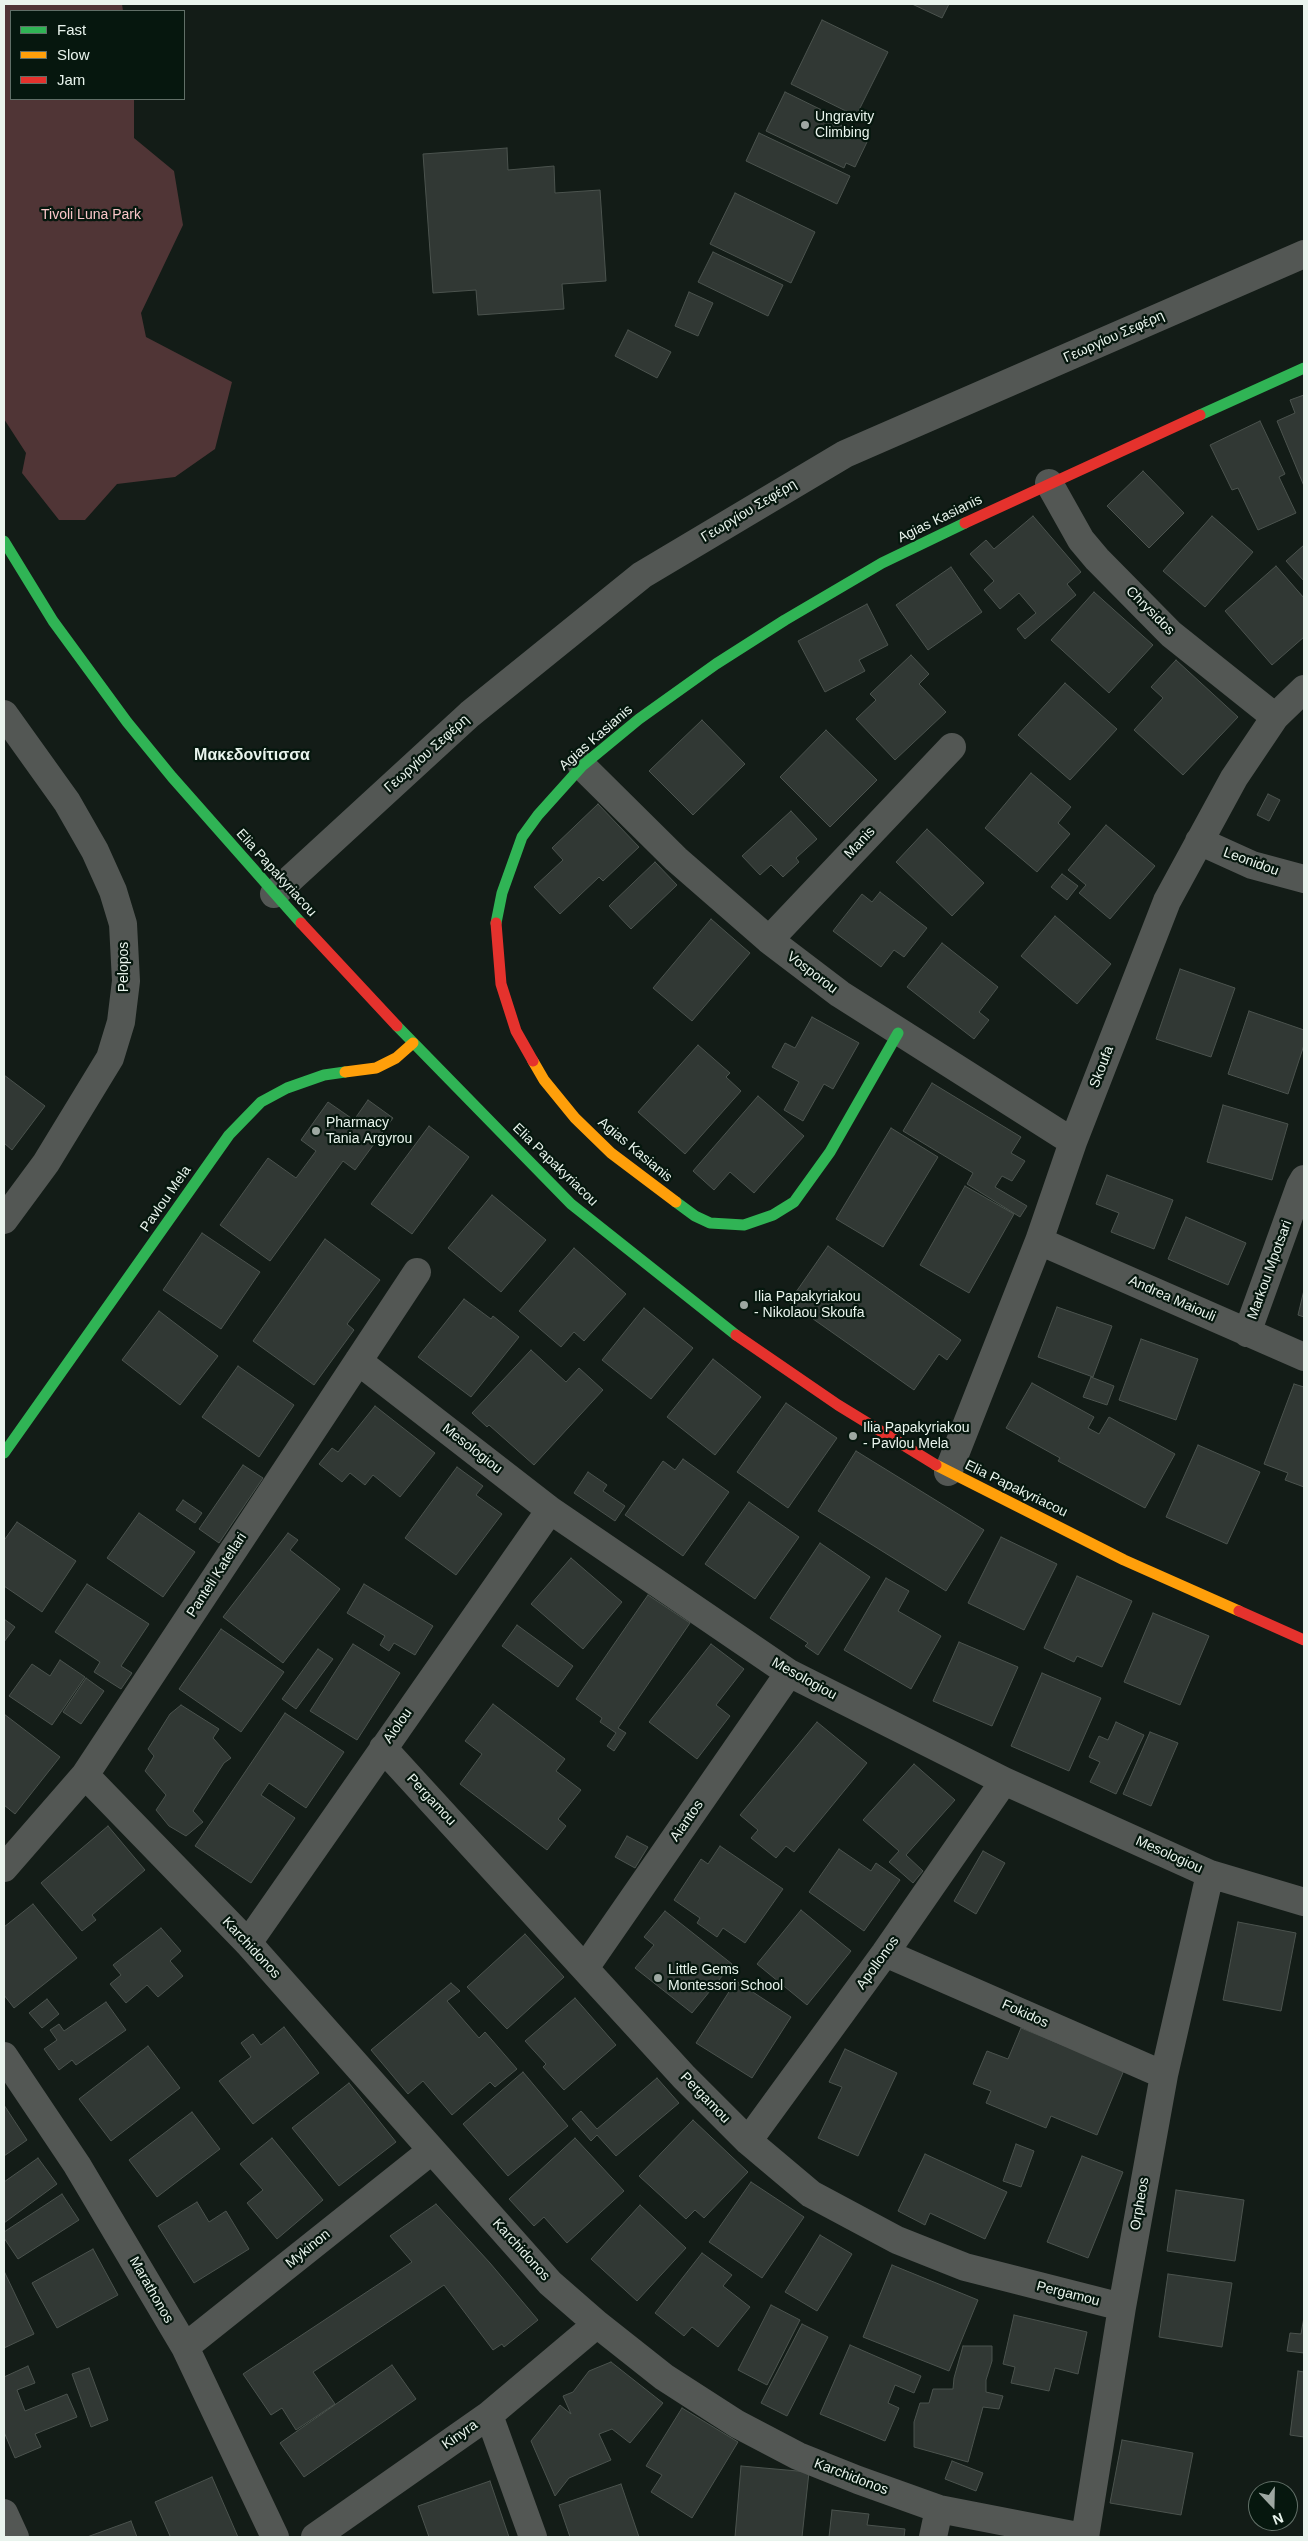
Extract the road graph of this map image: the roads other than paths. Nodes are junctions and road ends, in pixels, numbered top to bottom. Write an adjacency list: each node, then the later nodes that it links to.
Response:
1 (1304, 254): 12 (street, Γεωργίου Σεφέρη)
2 (1304, 368): 3 (street, Agias Kasianis)
3 (1049, 483): 7 (street, Chrysidos); 9 (street, Agias Kasianis)
4 (4, 541): 12 (street, Elia Papakyriacou)
5 (1304, 689): 7 (street, Skoufa)
6 (4, 714): 18 (street, Pelopos)
7 (1275, 717): 10 (street, Skoufa)
8 (952, 747): 13 (street, Manis)
9 (582, 766): 13 (street, Vosporou); 14 (street, Agias Kasianis)
10 (1199, 841): 11 (street, Leonidou); 16 (street, Skoufa)
11 (1304, 879)
12 (274, 894): 15 (street, Elia Papakyriacou)
13 (769, 940): 14 (street, Vosporou)
14 (898, 1033): 16 (street, Vosporou)
15 (413, 1043): 24 (street, Pavlou Mela); 25 (street, Elia Papakyriacou)
16 (1073, 1142): 19 (street, Skoufa)
17 (1304, 1179): 21 (street, Markou Mpotsari)
18 (4, 1220)
19 (1039, 1241): 21 (street, Andrea Maiouli); 25 (street, Skoufa)
20 (417, 1272): 23 (street, Panteli Katellari)
21 (1247, 1333): 22 (street, Andrea Maiouli)
22 (1304, 1357)
23 (358, 1361): 26 (street, Mesologiou); 30 (street, Panteli Katellari)
24 (4, 1453)
25 (948, 1472): 27 (street, Elia Papakyriacou)
26 (550, 1510): 28 (street, Mesologiou); 29 (street, Aiolou)
27 (1304, 1640)
28 (789, 1673): 31 (street, Mesologiou); 37 (street, Aiantos)
29 (383, 1748): 35 (street, Aiolou); 37 (street, Pergamou)
30 (85, 1775): 32 (street, Panteli Katellari); 35 (street, Karchidonos)
31 (1004, 1781): 33 (street, Mesologiou); 36 (street, Apollonos)
32 (4, 1868)
33 (1210, 1874): 34 (street, Mesologiou); 39 (street, Orpheos)
34 (1304, 1902)
35 (248, 1943): 41 (street, Karchidonos)
36 (885, 1953): 39 (street, Fokidos); 40 (street, Apollonos)
37 (585, 1968): 40 (street, Pergamou)
38 (4, 2056): 44 (street, Marathonos)
39 (1164, 2075): 42 (street, Orpheos)
40 (748, 2141): 42 (street, Pergamou)
41 (431, 2151): 43 (street, Karchidonos); 44 (street, Mykinon)
42 (1122, 2308): 53 (street, Orpheos)
43 (597, 2324): 45 (street, Kinyra); 46 (street, Karchidonos)
44 (185, 2348): 49 (street, Marathonos)
45 (489, 2415): 50 (street, Kinyra); 51 (street)
46 (938, 2509): 52 (street); 53 (street, Karchidonos)
47 (4, 2513): 48 (street)
48 (15, 2537)
49 (276, 2537)
50 (315, 2537)
51 (533, 2537)
52 (933, 2537)
53 (1084, 2537)

